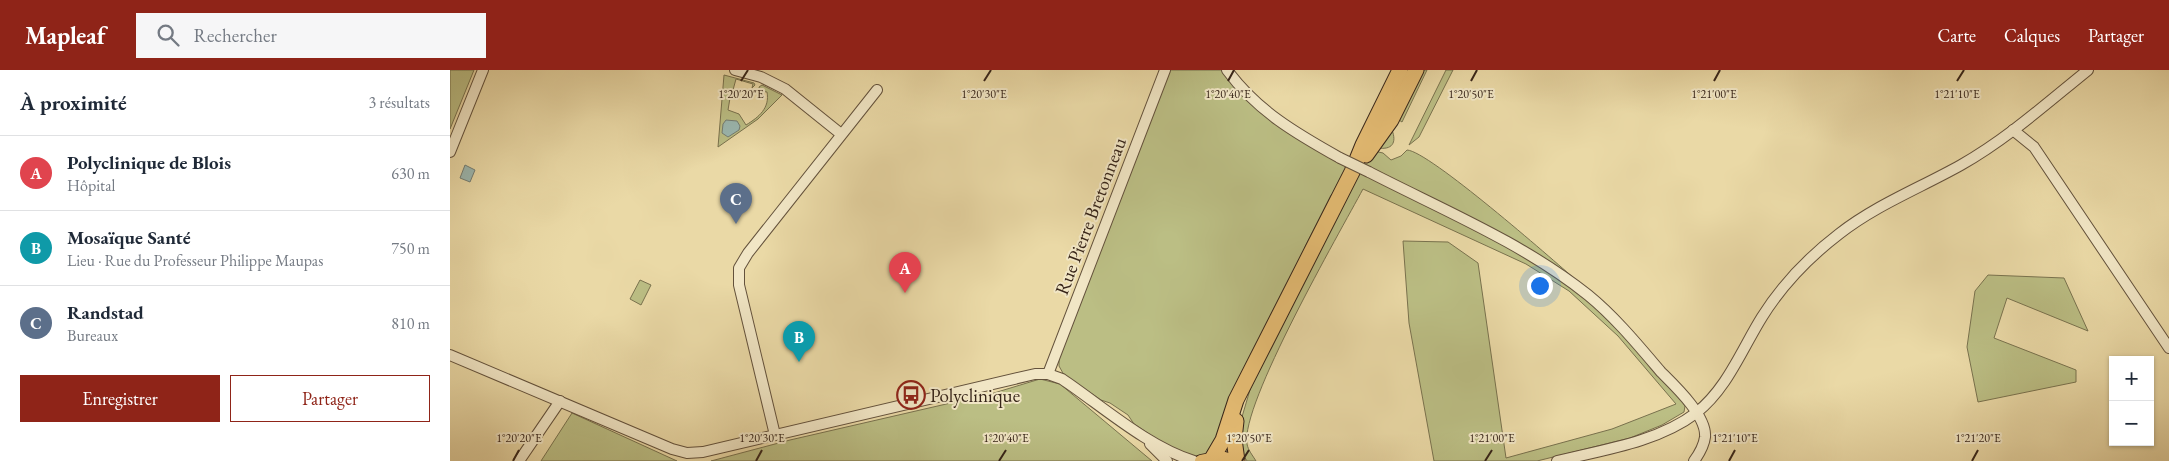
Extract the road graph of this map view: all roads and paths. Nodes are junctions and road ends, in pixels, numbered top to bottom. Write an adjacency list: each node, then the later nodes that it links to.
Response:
1 (483, 70): 11 (street)
2 (735, 70): 10 (street)
3 (1165, 70): 15 (street, Rue Pierre Bretonneau)
4 (1227, 70): 18 (street, bridge)
5 (1400, 70): 12 (highway)
6 (1416, 70): 12 (highway)
7 (2088, 70): 9 (street)
8 (877, 90): 10 (street)
9 (2013, 130): 13 (street); 18 (street)
10 (842, 134): 19 (street)
11 (450, 152)
12 (1352, 172): 16 (highway)
13 (2169, 348)
14 (450, 355): 17 (street)
15 (1048, 374): 19 (street); 20 (street)
16 (1248, 378): 21 (highway); 25 (highway)
17 (560, 401): 19 (street); 22 (street)
18 (1696, 412): 26 (street); 27 (street)
19 (774, 435)
20 (1143, 436): 23 (street); 24 (street)
21 (1207, 459): 25 (main road)
22 (520, 461)
23 (1167, 461)
24 (1194, 461)
25 (1236, 461)
26 (1557, 461)
27 (1694, 461)

